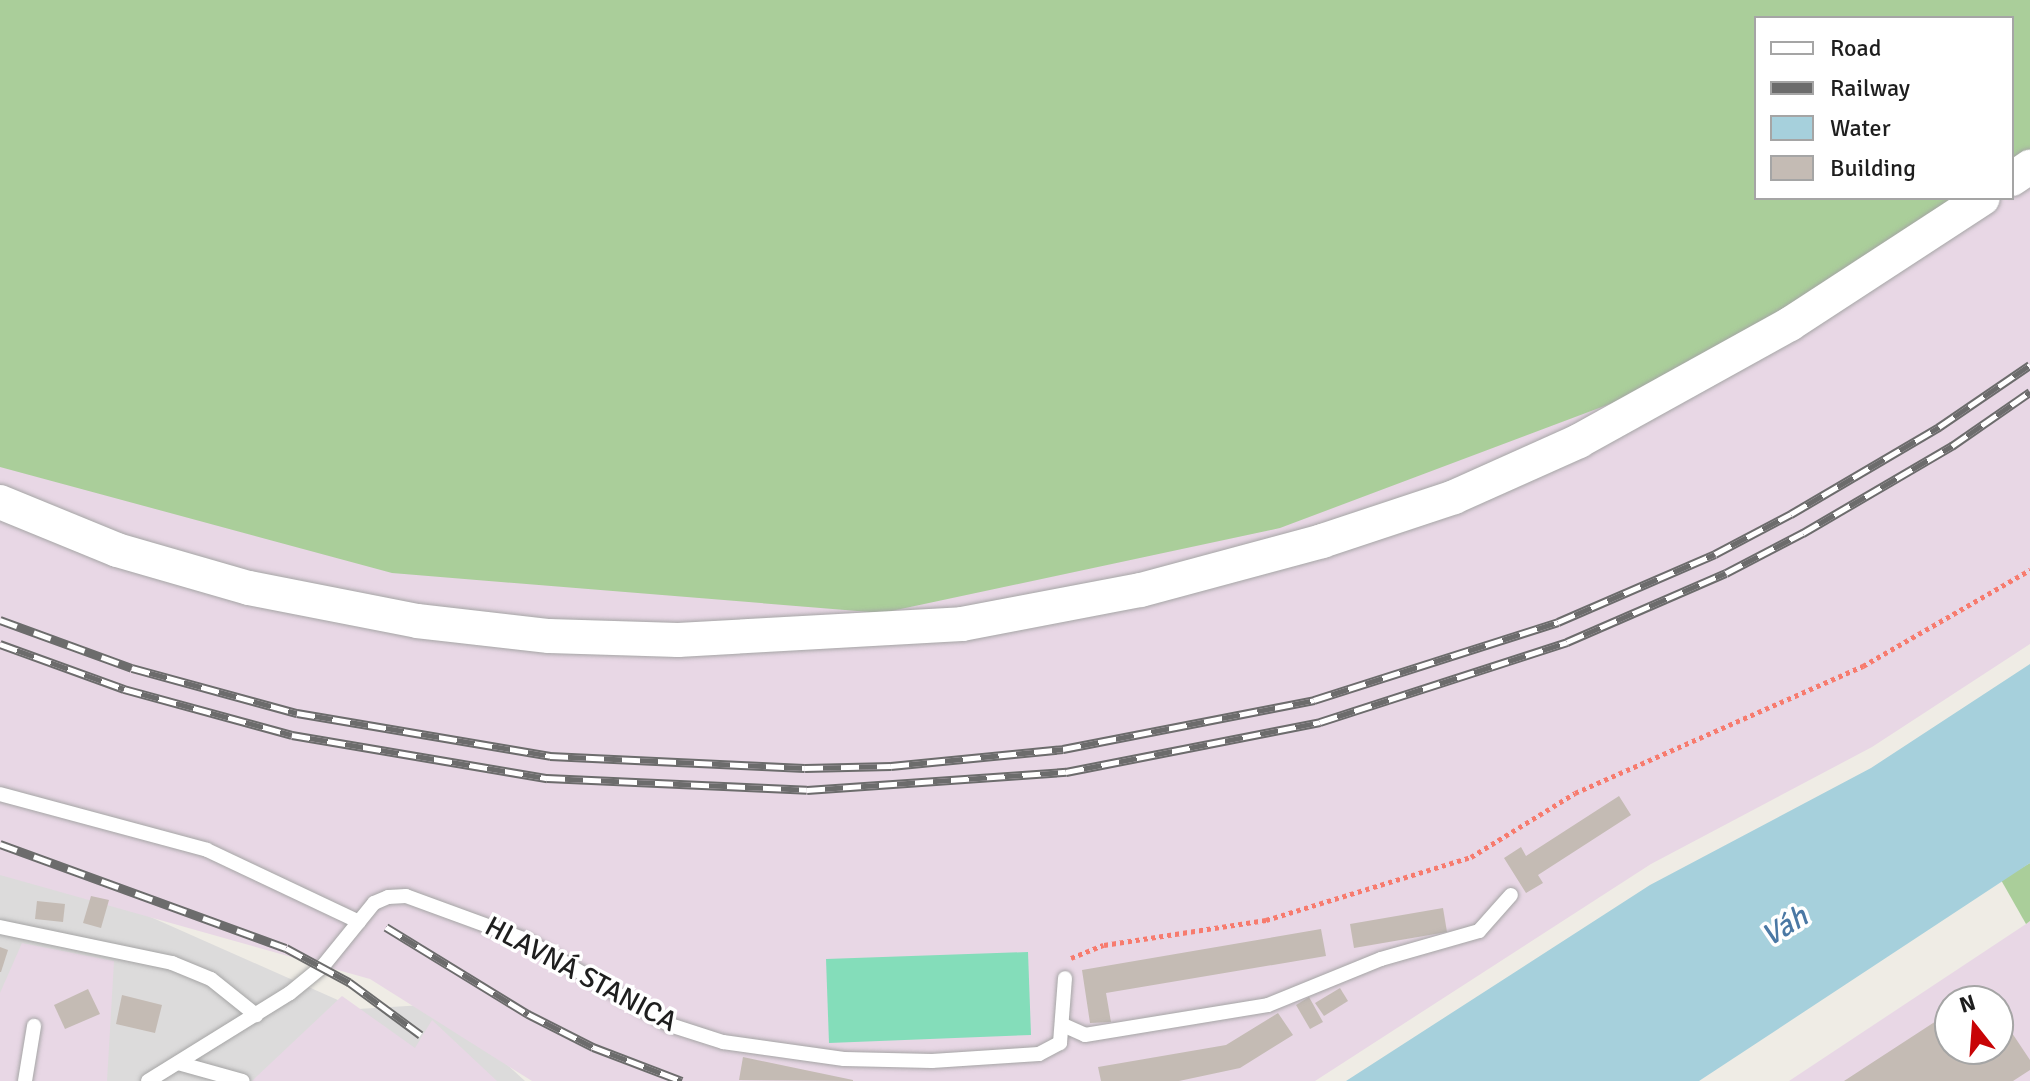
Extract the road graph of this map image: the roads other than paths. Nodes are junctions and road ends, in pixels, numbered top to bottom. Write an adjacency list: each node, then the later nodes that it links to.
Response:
1 (1980, 200): 2 (street)
2 (0, 502)
3 (0, 794): 5 (lane)
4 (1511, 895): 9 (lane)
5 (359, 922): 8 (lane, HLAVNÁ STANICA); 9 (lane, HLAVNÁ STANICA)
6 (0, 927): 8 (lane)
7 (1065, 978): 9 (lane)
8 (256, 1015): 11 (lane, HLAVNÁ STANICA)
9 (1063, 1025)
10 (34, 1026): 12 (lane)
11 (178, 1063): 13 (lane, HLAVNÁ STANICA); 14 (lane)
12 (25, 1081)
13 (148, 1081)
14 (243, 1081)

